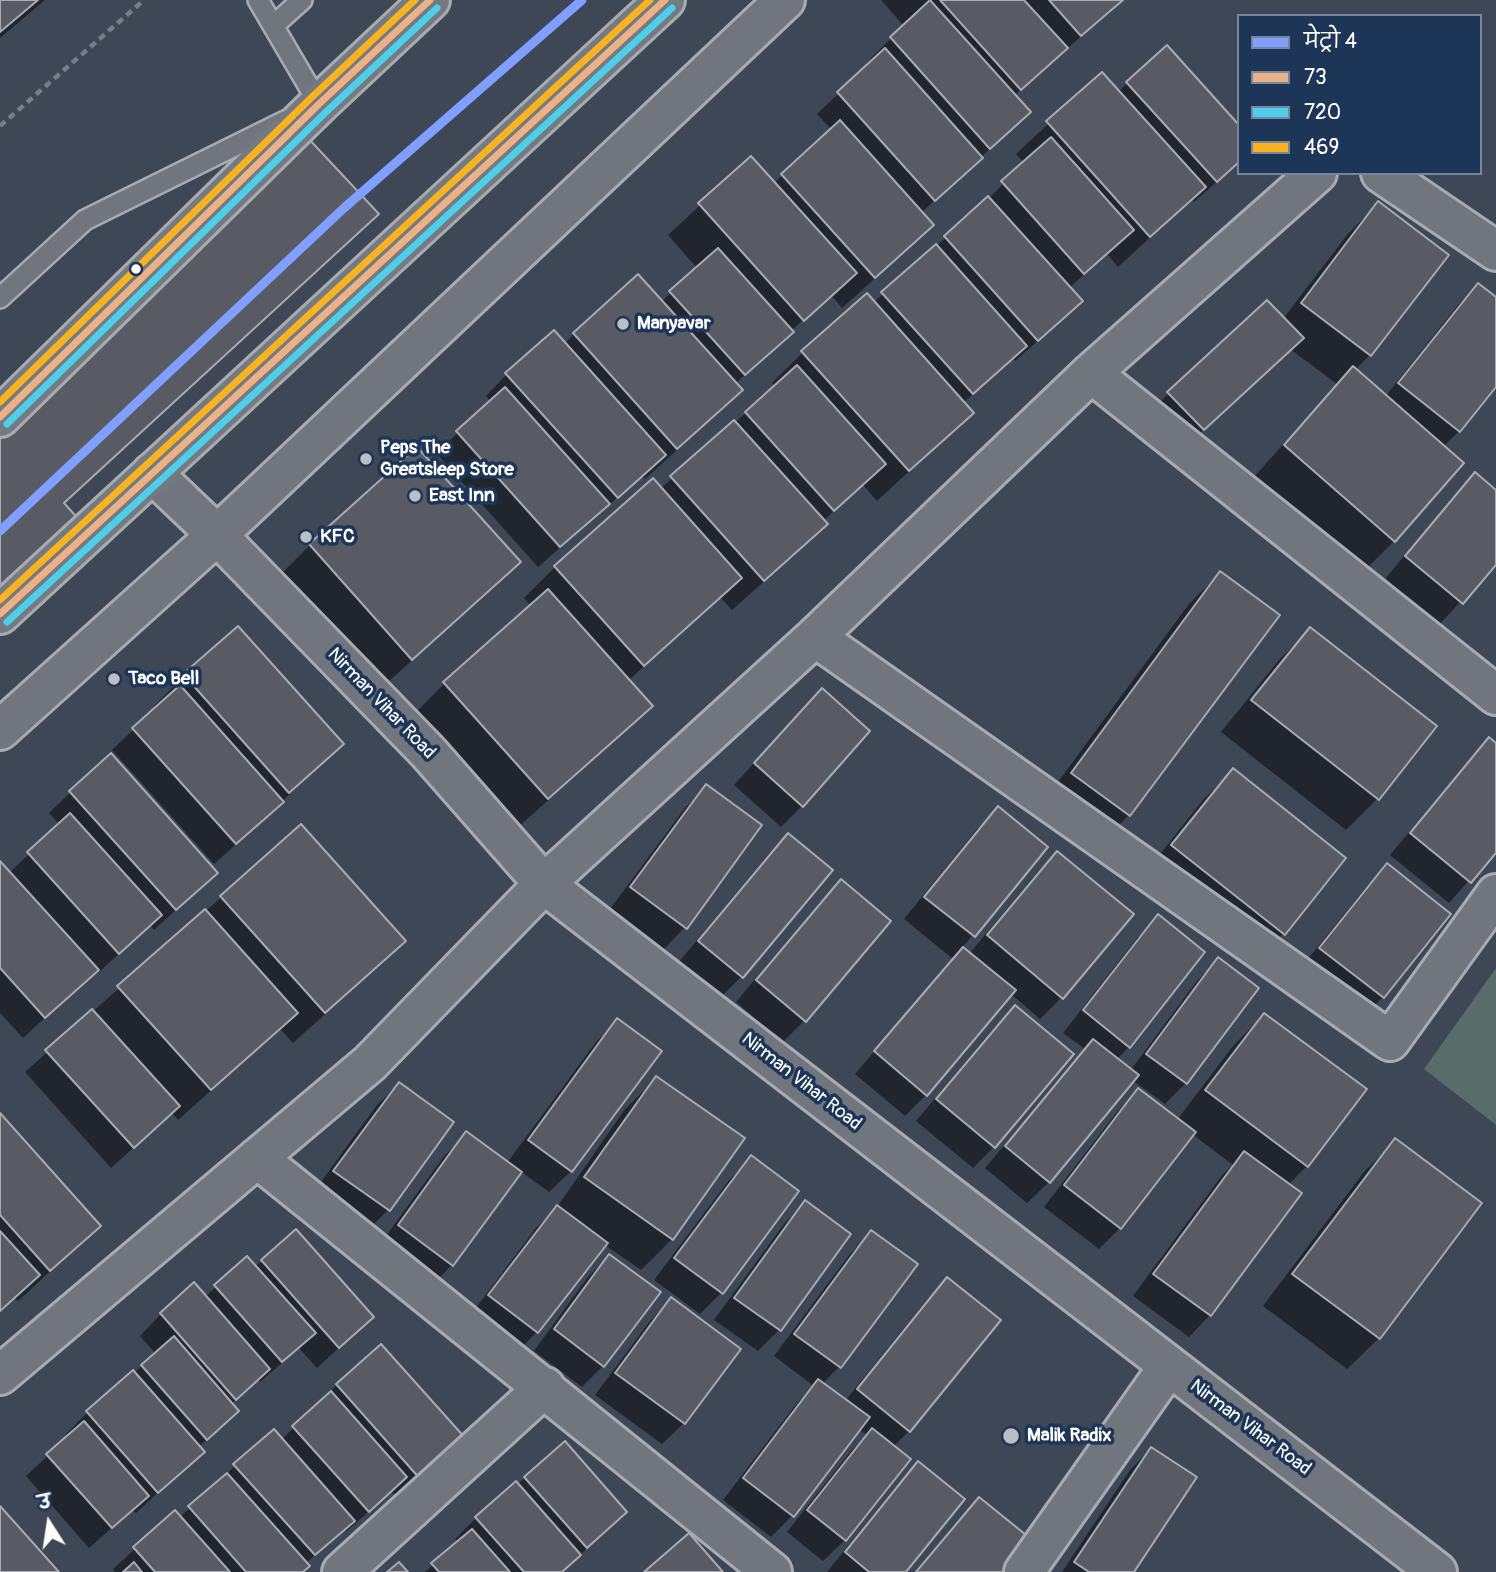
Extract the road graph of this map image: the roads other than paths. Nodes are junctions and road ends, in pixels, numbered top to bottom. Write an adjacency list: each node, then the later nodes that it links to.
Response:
1 (258, 0): 6 (lane)
2 (302, 0): 6 (lane)
3 (430, 0): 7 (main road)
4 (665, 0): 14 (main road)
5 (785, 0): 15 (street)
6 (273, 26): 7 (lane)
7 (319, 104): 11 (lane); 13 (main road)
8 (1315, 175): 12 (street)
9 (1384, 175): 10 (street)
10 (1496, 251)
11 (0, 298)
12 (1091, 373): 17 (street); 18 (street)
13 (0, 417)
14 (152, 473): 15 (street, Nirman Vihar Road); 16 (main road)
15 (217, 535): 19 (street); 20 (street, Nirman Vihar Road)
16 (0, 614)
17 (816, 637): 20 (street); 21 (street)
18 (1496, 695)
19 (0, 730)
20 (544, 884): 22 (street); 23 (street, Nirman Vihar Road)
21 (1496, 894)
22 (257, 1158): 24 (street); 25 (street)
23 (1169, 1366): 28 (street); 29 (street, Nirman Vihar Road)
24 (0, 1375)
25 (545, 1387): 26 (street); 27 (street)
26 (341, 1572)
27 (772, 1572)
28 (1024, 1572)
29 (1437, 1572)

